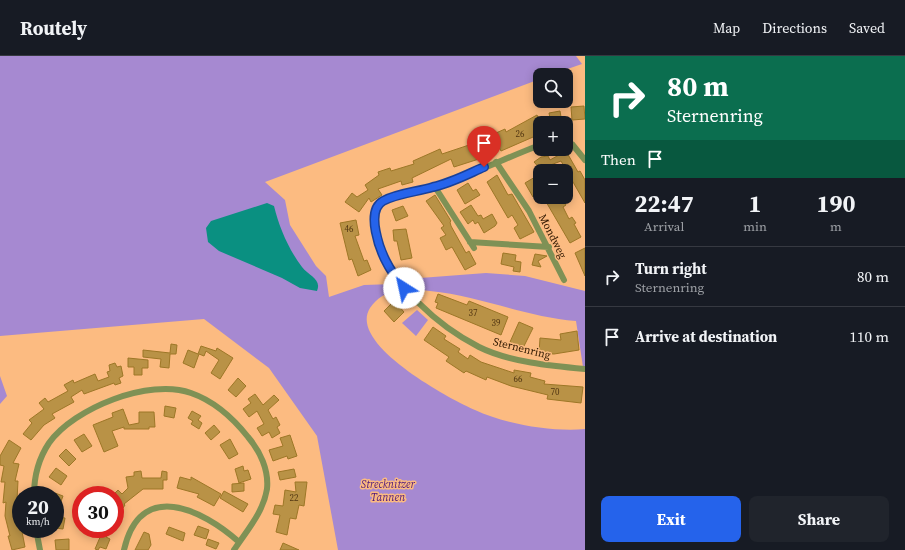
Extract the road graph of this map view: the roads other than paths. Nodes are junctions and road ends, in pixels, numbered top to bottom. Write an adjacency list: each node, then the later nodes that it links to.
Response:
1 (573, 145): 3 (street)
2 (533, 148): 4 (street, Sternenring)
3 (585, 160)
4 (496, 162): 5 (street, Sternenring); 7 (street, Mondweg)
5 (435, 187): 6 (street); 10 (street, Sternenring)
6 (470, 242): 7 (street); 8 (street)
7 (549, 247): 9 (street, Mondweg)
8 (474, 248)
9 (564, 280)
10 (585, 369)
11 (35, 486): 13 (street)
12 (38, 538): 14 (street)
13 (239, 542): 15 (street); 16 (street)
14 (40, 550)
15 (124, 550)
16 (234, 550)

